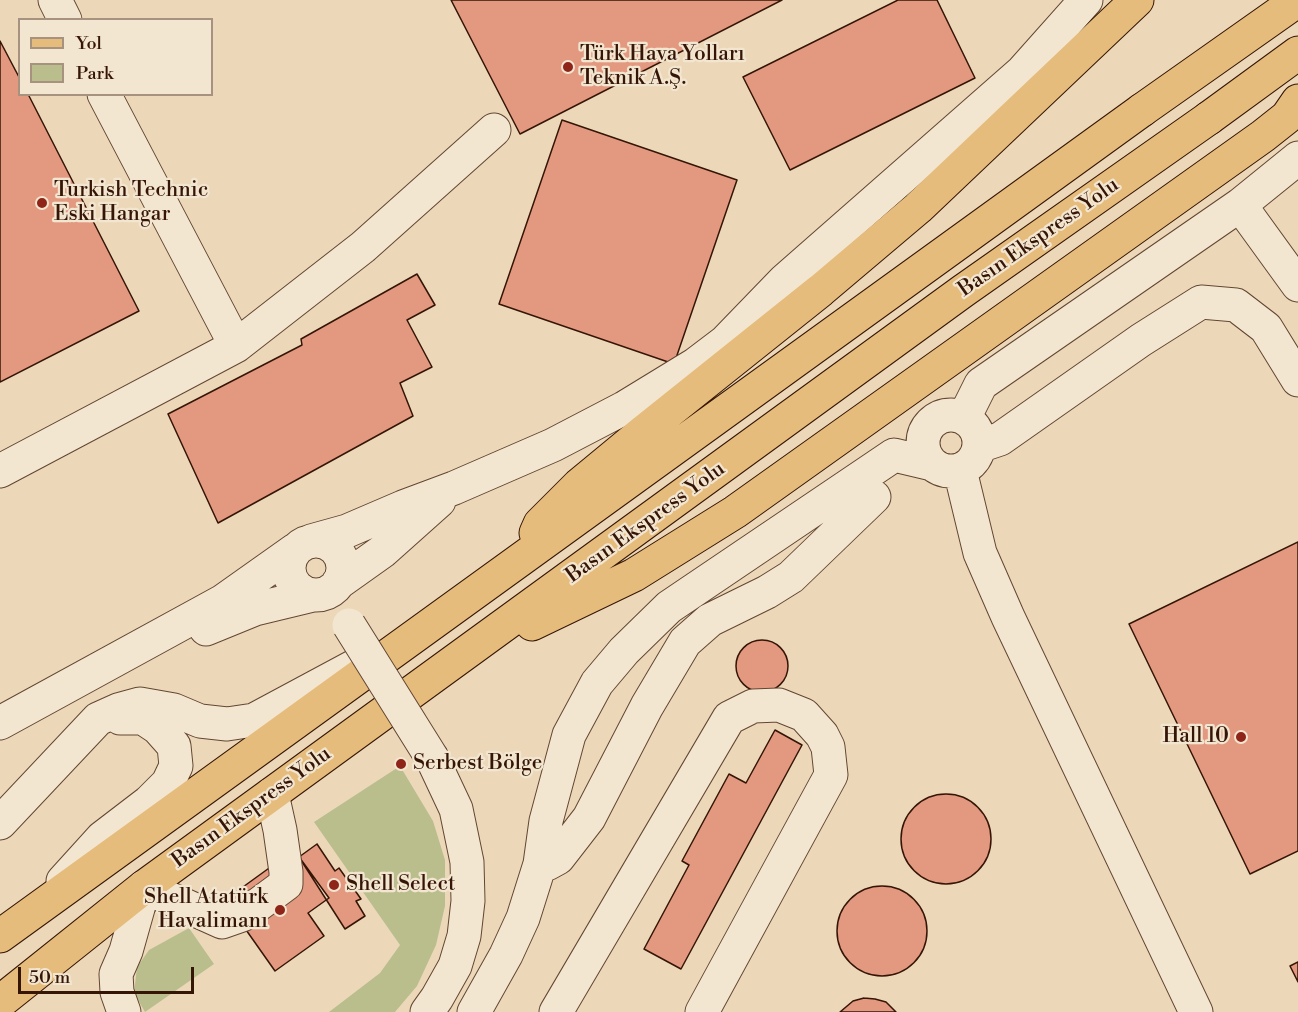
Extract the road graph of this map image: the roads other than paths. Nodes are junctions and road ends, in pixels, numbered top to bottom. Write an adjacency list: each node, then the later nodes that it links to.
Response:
1 (55, 0): 6 (street)
2 (1086, 0): 21 (street)
3 (1137, 0): 25 (main road)
4 (1259, 0): 11 (main road)
5 (1298, 0): 11 (main road, Basın Ekspress Yolu)
6 (64, 18)
7 (1298, 53): 12 (main road, Basın Ekspress Yolu)
8 (1298, 70): 12 (main road)
9 (105, 96): 17 (street)
10 (1298, 100): 30 (main road)
11 (1142, 110): 25 (main road, Basın Ekspress Yolu)
12 (1209, 118): 30 (main road, Basın Ekspress Yolu)
13 (494, 130): 17 (street)
14 (1298, 158): 15 (street)
15 (1240, 205): 16 (street); 19 (street)
16 (1298, 285)
17 (236, 346): 20 (street)
18 (1298, 380): 19 (street)
19 (959, 449): 24 (street); 45 (street)
20 (0, 471)
21 (454, 488): 23 (street); 26 (street)
22 (874, 496): 27 (street)
23 (303, 546): 26 (street); 26 (street); 29 (street)
24 (740, 559): 27 (street); 35 (street)
25 (520, 561): 28 (main road, Basın Ekspress Yolu)
26 (327, 590): 29 (street); 41 (street, bridge)
27 (767, 592): 35 (street)
28 (412, 636): 31 (street); 37 (main road, Basın Ekspress Yolu)
29 (133, 651): 32 (street)
30 (467, 653): 33 (main road, Basın Ekspress Yolu)
31 (98, 719): 34 (street); 37 (street)
32 (0, 723)
33 (272, 794): 36 (main road, Basın Ekspress Yolu); 36 (street)
34 (0, 823)
35 (540, 864): 42 (street)
36 (144, 887): 39 (main road, Basın Ekspress Yolu); 40 (street)
37 (36, 911): 38 (main road, Basın Ekspress Yolu)
38 (0, 936)
39 (0, 1002)
40 (124, 1012)
41 (427, 1012)
42 (474, 1012)
43 (556, 1012): 44 (street)
44 (702, 1012)
45 (1196, 1012)

